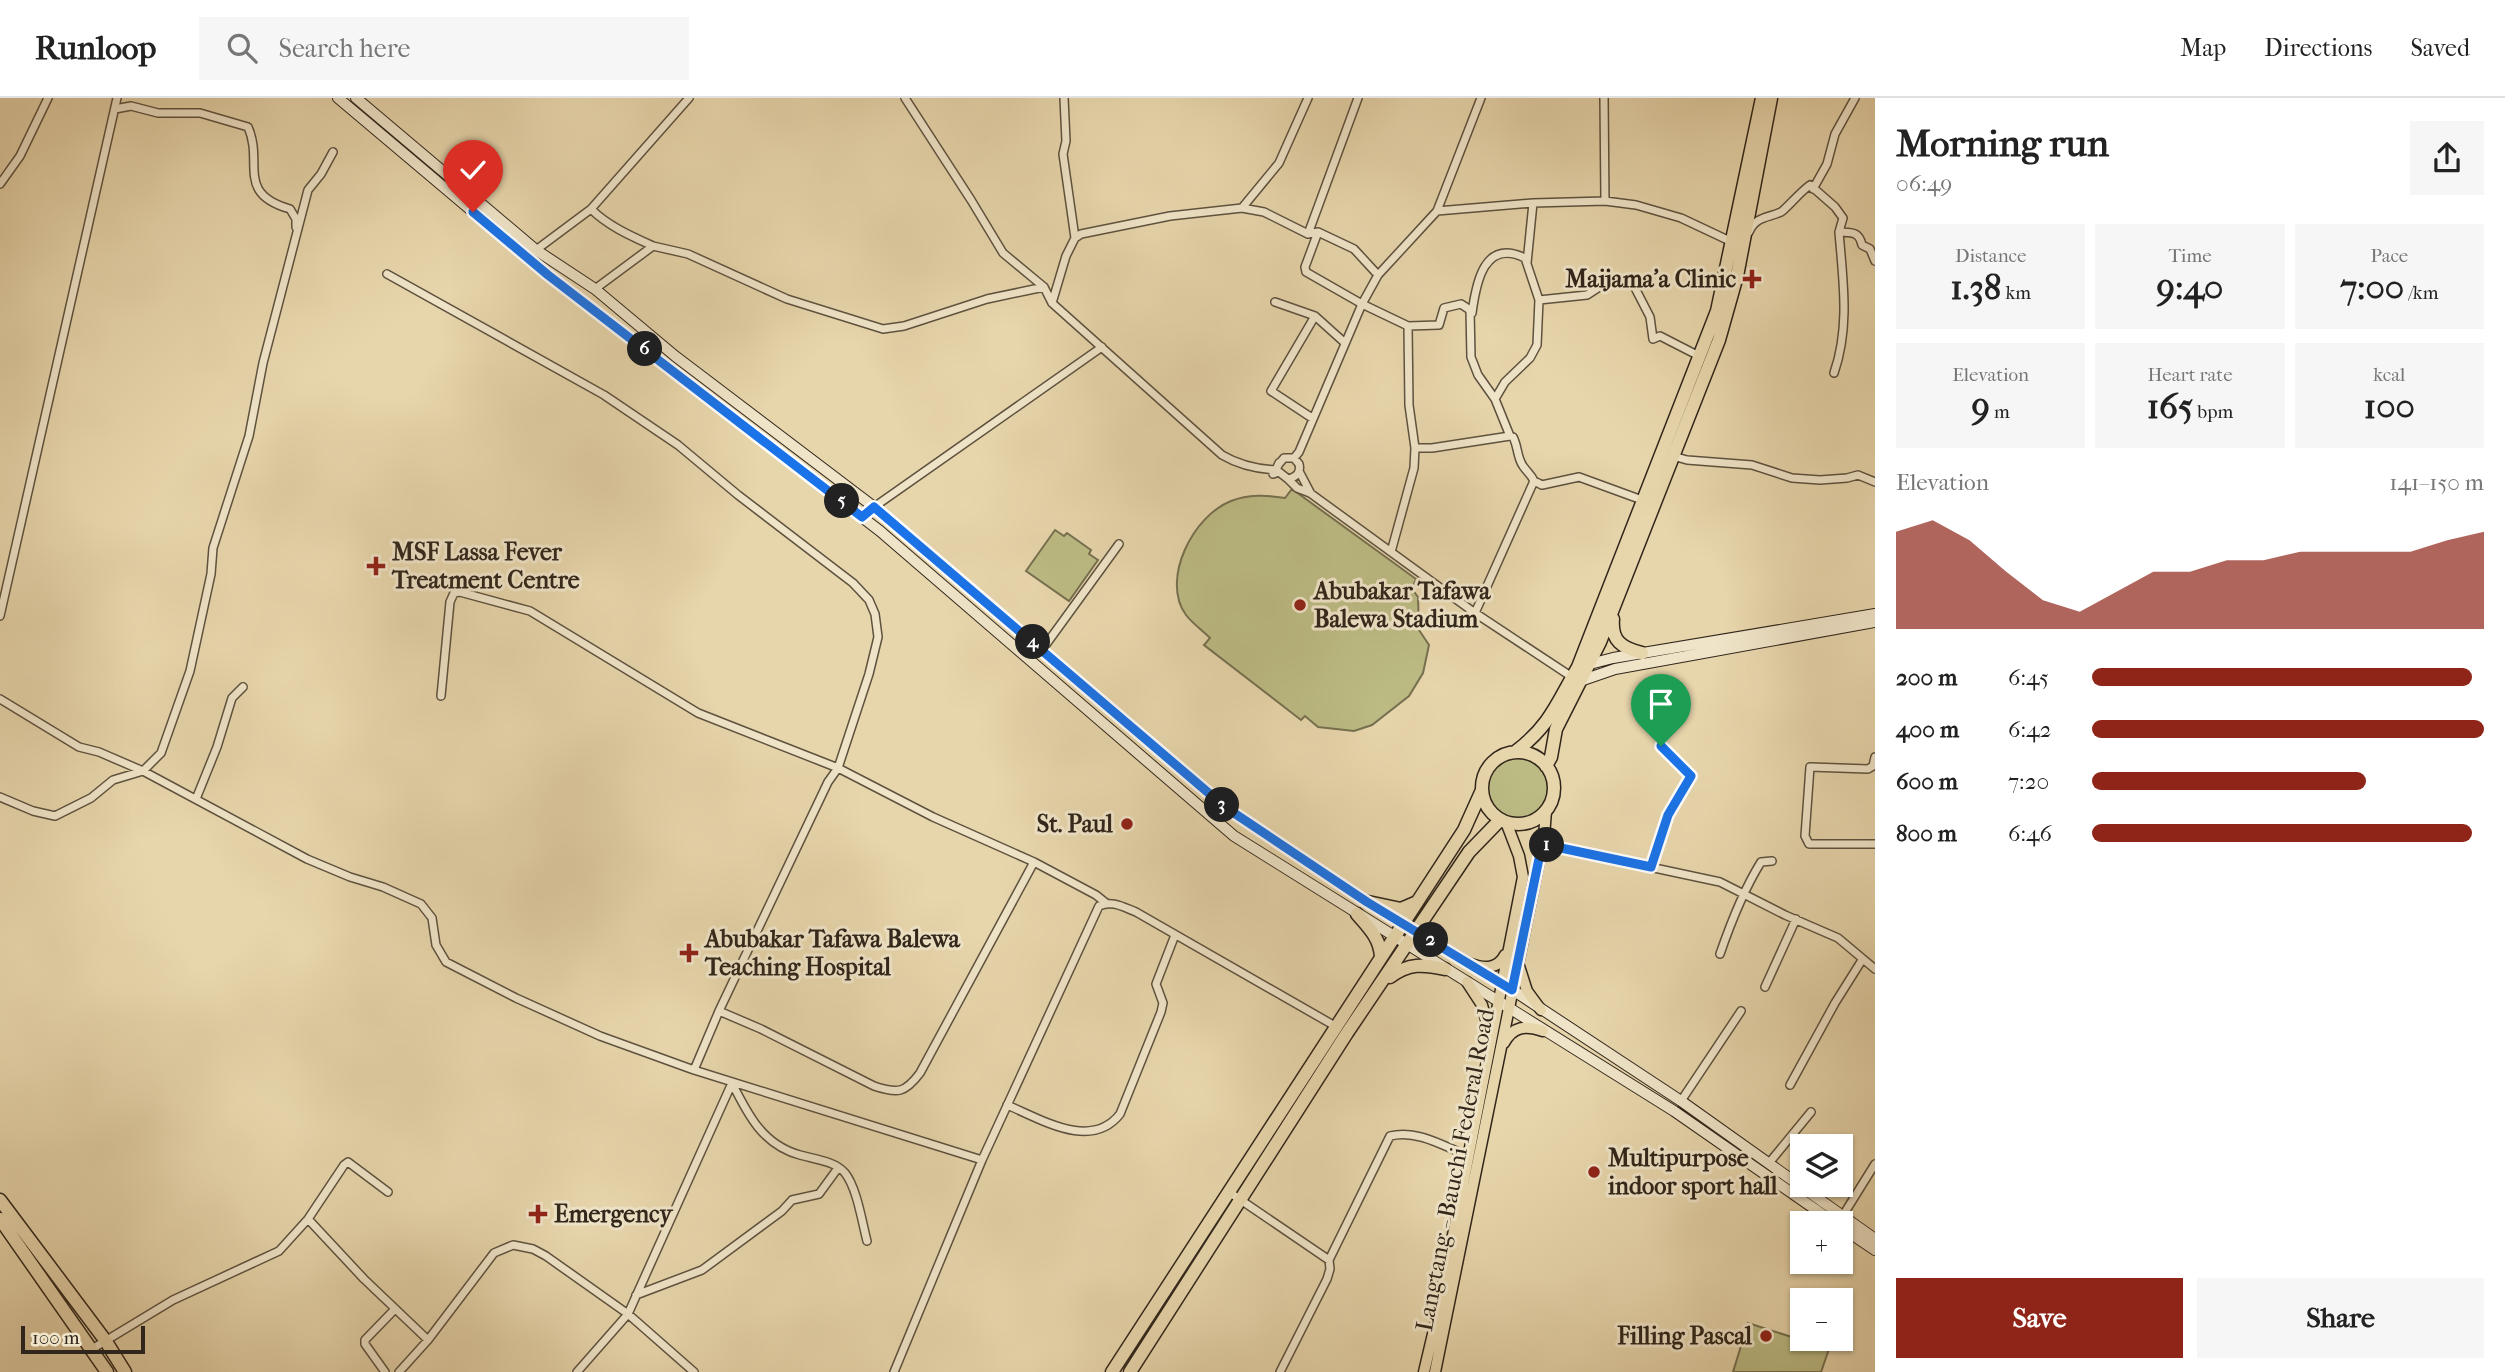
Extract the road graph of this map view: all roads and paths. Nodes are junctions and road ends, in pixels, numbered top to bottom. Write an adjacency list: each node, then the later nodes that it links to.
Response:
1 (48, 98): 17 (street)
2 (117, 98): 15 (street)
3 (356, 98): 31 (street)
4 (689, 98): 22 (street)
5 (905, 98): 36 (street)
6 (1064, 98): 28 (street)
7 (1308, 98): 21 (street)
8 (1358, 98): 26 (street)
9 (1481, 98): 23 (street)
10 (1604, 98): 19 (street)
11 (1762, 98): 29 (highway)
12 (1772, 98): 29 (highway)
13 (1855, 98): 18 (street)
14 (340, 99): 66 (street)
15 (115, 109): 27 (street); 72 (street)
16 (333, 152): 27 (street)
17 (0, 184)
18 (1813, 189): 25 (street); 29 (street)
19 (1605, 201): 20 (street); 29 (street)
20 (1533, 203): 23 (street); 33 (street)
21 (1242, 208): 26 (street); 28 (street)
22 (590, 209): 30 (street); 31 (street)
23 (1437, 211): 35 (street)
24 (1318, 232): 26 (street); 35 (street); 41 (street)
25 (1839, 232): 32 (street); 48 (street)
26 (1308, 234)
27 (296, 235): 86 (street)
28 (1074, 238): 40 (street)
29 (1738, 242): 47 (highway); 54 (highway)
30 (653, 246): 36 (street); 37 (street)
31 (536, 250): 37 (street)
32 (1875, 261)
33 (1527, 267): 38 (street); 43 (street)
34 (387, 274): 85 (street)
35 (1378, 275): 41 (street)
36 (1044, 287): 40 (street)
37 (594, 289): 65 (street)
38 (1539, 300): 47 (street); 49 (street)
39 (1275, 302): 42 (street)
40 (1052, 303): 46 (street)
41 (1362, 304): 44 (street); 45 (street)
42 (1315, 316): 45 (street); 50 (street)
43 (1470, 324): 44 (street); 49 (street)
44 (1408, 326): 53 (street)
45 (1345, 343): 50 (street)
46 (1102, 347): 57 (street); 65 (street)
47 (1701, 357): 64 (highway)
48 (1834, 373)
49 (1495, 399): 51 (street)
50 (1312, 418): 52 (street)
51 (1510, 436): 53 (street); 61 (street)
52 (1303, 440): 55 (street); 56 (street)
53 (1415, 447): 68 (street)
54 (1673, 456): 62 (street); 69 (highway)
55 (1294, 458): 56 (street); 58 (street)
56 (1282, 460): 57 (street); 59 (street)
57 (1263, 470): 59 (street)
58 (1299, 471): 60 (street); 63 (street)
59 (1279, 472): 60 (street)
60 (1288, 479): 63 (street)
61 (1534, 481): 64 (street); 70 (street)
62 (1875, 482)
63 (1310, 493): 68 (street)
64 (1642, 500): 77 (highway)
65 (874, 507): 66 (street); 74 (street)
66 (862, 517): 101 (street)
67 (1119, 544): 74 (street)
68 (1391, 552): 70 (street)
69 (1615, 604): 75 (highway); 76 (highway)
70 (1475, 613): 77 (street)
71 (1875, 614): 75 (street)
72 (0, 616)
73 (1875, 622): 77 (street)
74 (1042, 650): 99 (street)
75 (1642, 653): 76 (street)
76 (1591, 664): 77 (highway)
77 (1577, 675): 82 (highway); 84 (highway)
78 (243, 687): 89 (street)
79 (441, 696): 85 (street)
80 (0, 699): 86 (street)
81 (1661, 746): 96 (street)
82 (1515, 752): 84 (highway); 87 (highway)
83 (1875, 757): 93 (street)
84 (1546, 766): 90 (highway)
85 (838, 768): 95 (street); 124 (street)
86 (143, 771): 88 (street); 89 (street)
87 (1482, 790): 91 (highway); 98 (highway)
88 (0, 797)
89 (196, 799): 130 (street)
90 (1546, 811): 91 (highway); 92 (main road, Langtang - Bauchi Federal Road)
91 (1503, 821): 104 (highway); 108 (main road, Langtang - Bauchi Federal Road)
92 (1542, 844): 96 (street); 112 (main road, Langtang - Bauchi Federal Road)
93 (1875, 844)
94 (1772, 861): 97 (street)
95 (1034, 862): 100 (street); 124 (street)
96 (1651, 867): 97 (street)
97 (1745, 894): 102 (street); 109 (street)
98 (1420, 898): 99 (highway); 103 (highway)
99 (1367, 902): 103 (street)
100 (1105, 903): 105 (street); 134 (street)
101 (1357, 914): 106 (street); 110 (highway)
102 (1796, 919): 111 (street); 119 (street)
103 (1404, 923): 104 (street); 106 (highway)
104 (1416, 931): 107 (highway); 113 (street)
105 (1175, 935): 126 (street); 134 (street)
106 (1394, 937): 107 (street); 110 (highway)
107 (1407, 946): 114 (street); 118 (highway)
108 (1508, 950): 113 (main road); 117 (main road, Langtang - Bauchi Federal Road)
109 (1720, 954)
110 (1381, 957): 126 (highway)
111 (1863, 960): 115 (street); 132 (street)
112 (1518, 961): 120 (main road, Langtang - Bauchi Federal Road); 123 (main road)
113 (1468, 963): 117 (street)
114 (1445, 969): 116 (street); 118 (highway)
115 (1875, 969)
116 (1467, 982): 121 (street); 128 (main road)
117 (1502, 984): 120 (street); 121 (main road, Langtang - Bauchi Federal Road)
118 (1379, 987): 145 (highway)
119 (1765, 987)
120 (1512, 990): 122 (main road, Langtang - Bauchi Federal Road); 123 (street)
121 (1498, 1001): 122 (street); 128 (main road, Langtang - Bauchi Federal Road)
122 (1509, 1008): 127 (street); 129 (main road, Langtang - Bauchi Federal Road)
123 (1541, 1010): 133 (street)
124 (719, 1011): 130 (street)
125 (1741, 1011): 133 (street)
126 (1335, 1026): 143 (highway)
127 (1543, 1031): 129 (main road); 135 (street)
128 (1490, 1043): 137 (main road, Langtang - Bauchi Federal Road)
129 (1499, 1055): 178 (main road, Langtang - Bauchi Federal Road)
130 (694, 1070): 131 (street)
131 (732, 1083): 138 (street); 141 (street); 159 (street)
132 (1790, 1085)
133 (1681, 1101): 135 (street); 139 (street)
134 (1007, 1105): 138 (street)
135 (1674, 1111): 146 (street)
136 (1811, 1112): 139 (street)
137 (1468, 1156): 156 (street); 177 (main road, Langtang - Bauchi Federal Road)
138 (982, 1160): 173 (street)
139 (1769, 1163): 147 (street)
140 (1875, 1164): 148 (street)
141 (838, 1168): 154 (street); 159 (street)
142 (388, 1192): 150 (street)
143 (1229, 1192): 145 (street); 157 (highway)
144 (0, 1200): 164 (highway)
145 (1242, 1200): 156 (street); 158 (highway)
146 (1823, 1211)
147 (1826, 1211)
148 (1846, 1211)
149 (0, 1219): 166 (highway)
150 (308, 1219): 160 (street); 164 (street)
151 (1853, 1229): 153 (street)
152 (1853, 1233): 155 (street)
153 (1875, 1239)
154 (867, 1241)
155 (1875, 1250)
156 (1329, 1260): 176 (street)
157 (1180, 1268): 158 (highway); 162 (highway)
158 (1193, 1277): 163 (highway)
159 (636, 1295): 161 (street)
160 (395, 1309): 165 (street); 169 (street)
161 (628, 1314): 165 (street); 171 (street); 172 (street)
162 (1140, 1330): 163 (highway); 174 (highway)
163 (1152, 1338): 175 (highway)
164 (105, 1340): 166 (street); 168 (highway)
165 (428, 1340): 170 (street)
166 (92, 1349): 167 (highway)
167 (107, 1372)
168 (125, 1372)
169 (385, 1372)
170 (399, 1372)
171 (577, 1372)
172 (694, 1372)
173 (894, 1372)
174 (1112, 1372)
175 (1130, 1372)
176 (1280, 1372)
177 (1424, 1372)
178 (1435, 1372)

